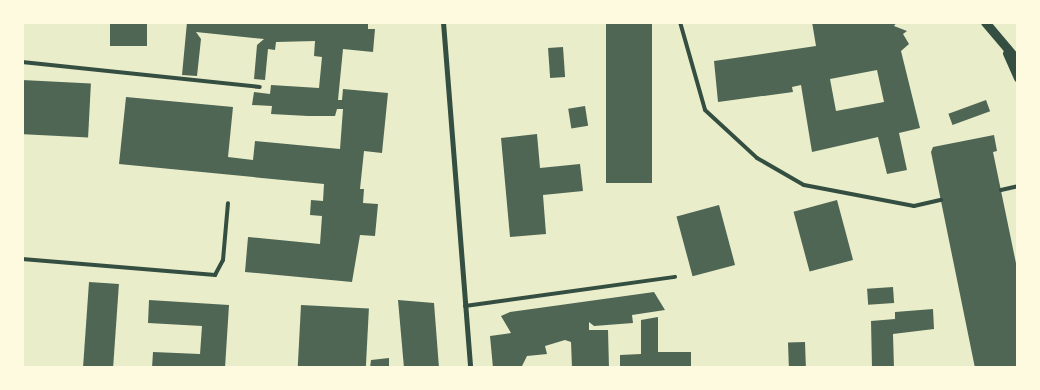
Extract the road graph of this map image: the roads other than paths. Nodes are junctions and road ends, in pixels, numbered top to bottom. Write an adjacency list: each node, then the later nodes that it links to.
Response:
1 (443, 22): 15 (street)
2 (680, 22): 11 (lane)
3 (986, 22): 4 (street)
4 (1004, 46): 6 (street); 7 (street)
5 (22, 62): 8 (lane)
6 (1018, 62)
7 (1018, 78)
8 (260, 86)
9 (1018, 186): 10 (lane)
10 (1001, 190)
11 (941, 200)
12 (228, 203): 13 (lane)
13 (22, 259)
14 (675, 277): 15 (lane)
15 (465, 306): 16 (street)
16 (470, 368)

